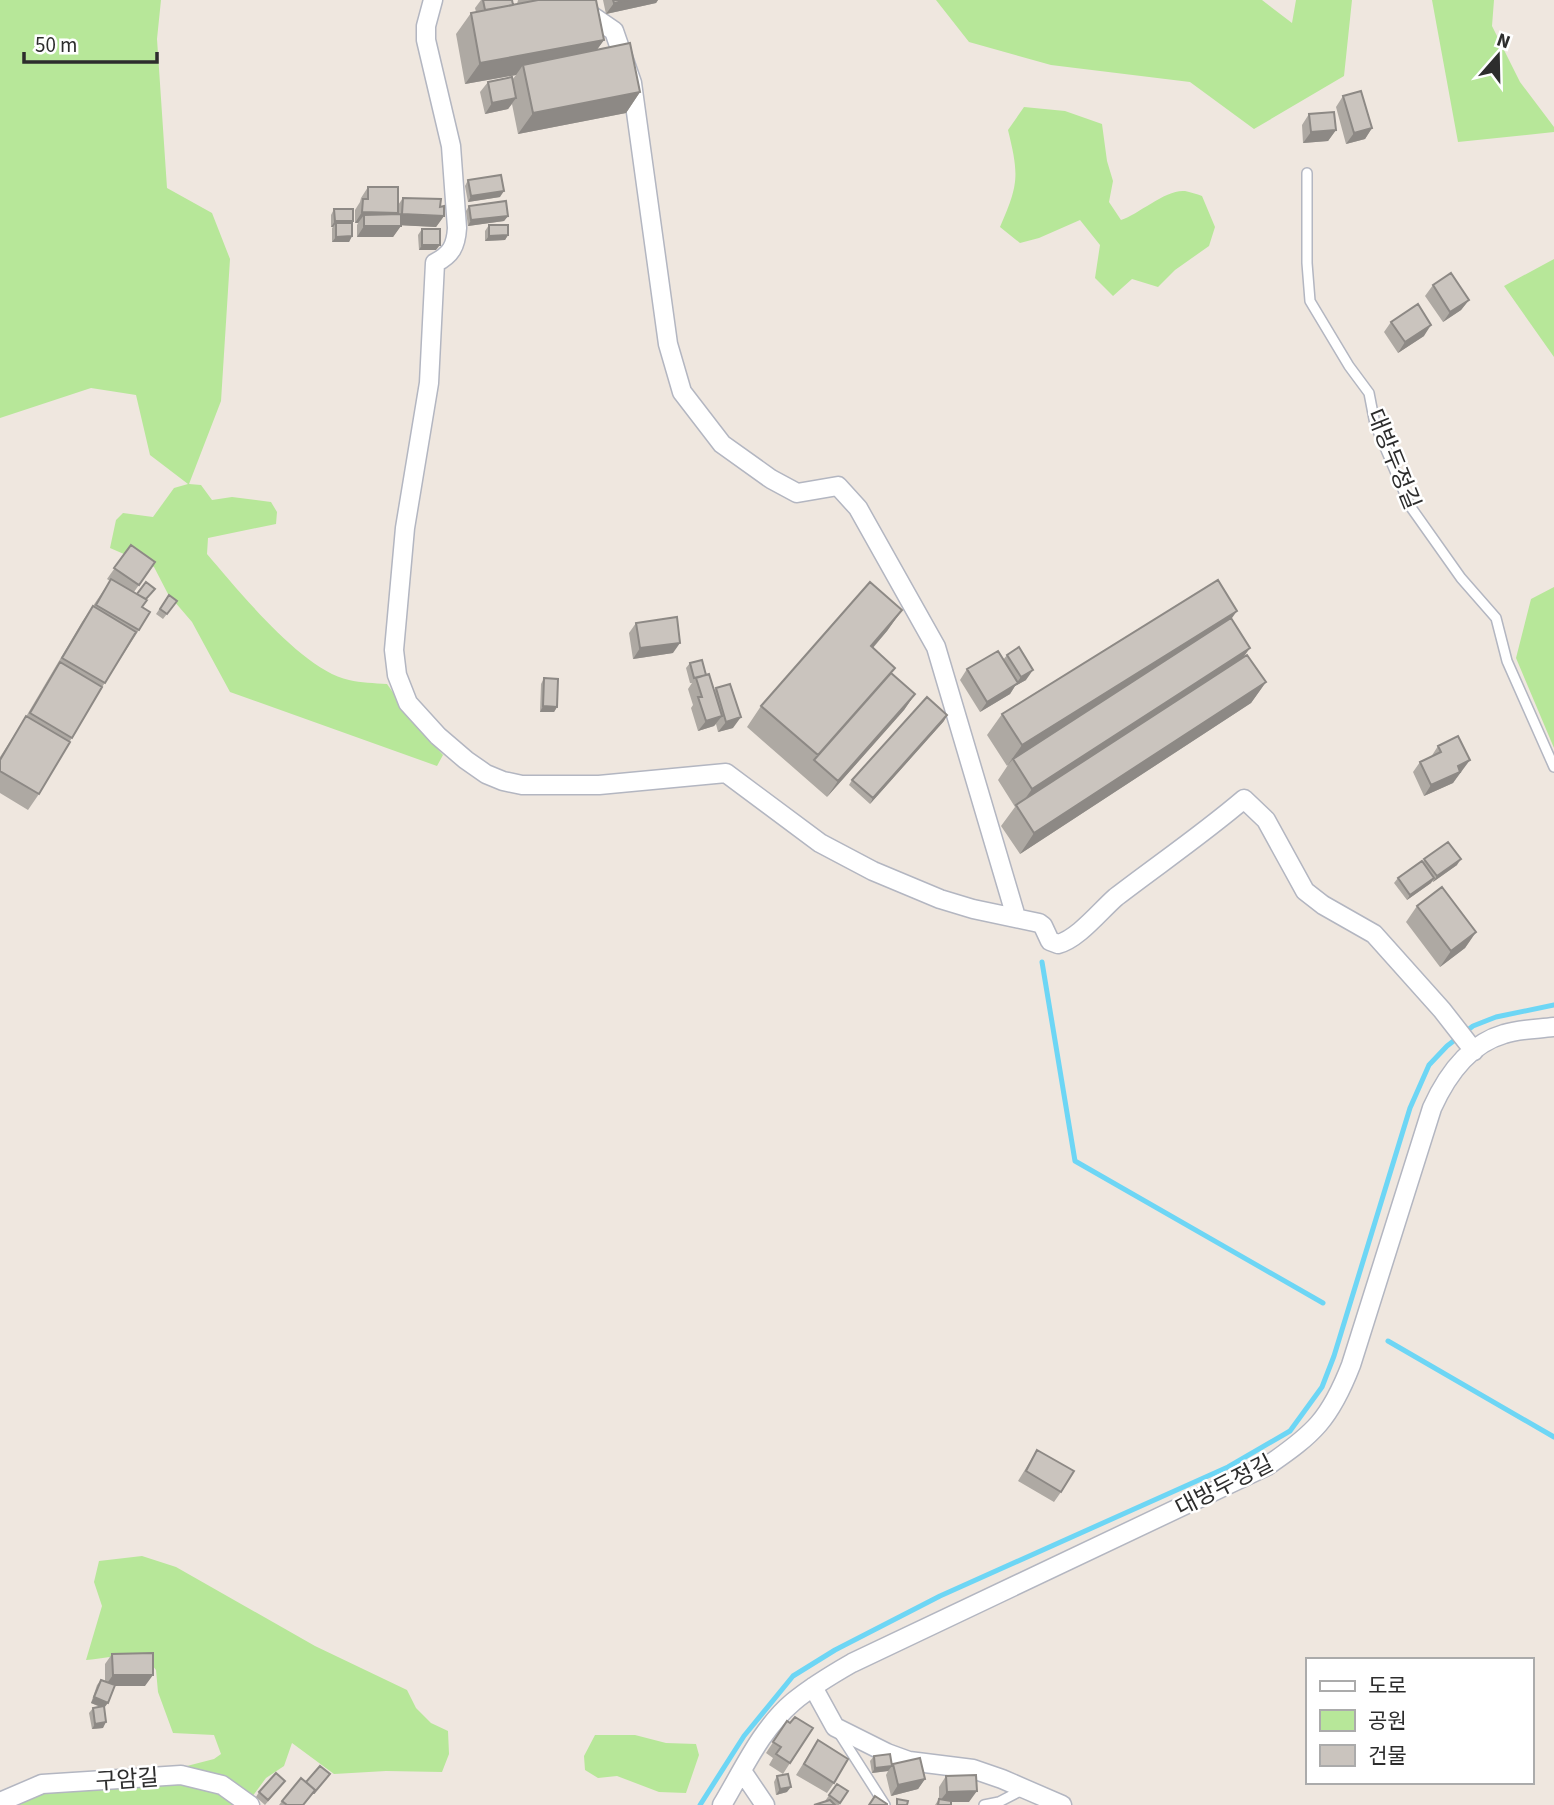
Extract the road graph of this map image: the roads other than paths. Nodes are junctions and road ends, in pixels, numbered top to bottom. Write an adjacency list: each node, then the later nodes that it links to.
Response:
1 (433, 0): 5 (street)
2 (569, 0): 5 (street)
3 (1307, 173): 4 (lane, 대방두정길)
4 (1554, 766)
5 (1016, 917): 7 (street)
6 (1554, 1027): 7 (street, 대방두정길)
7 (1471, 1048): 8 (street, 대방두정길)
8 (813, 1686): 9 (street); 10 (street, 대방두정길)
9 (835, 1727): 11 (street); 16 (lane)
10 (742, 1771): 14 (street, 대방두정길); 15 (street)
11 (1025, 1788): 17 (lane); 18 (street)
12 (0, 1802): 13 (street, 구암길)
13 (250, 1805)
14 (722, 1805)
15 (765, 1805)
16 (885, 1805)
17 (984, 1805)
18 (1062, 1805)

